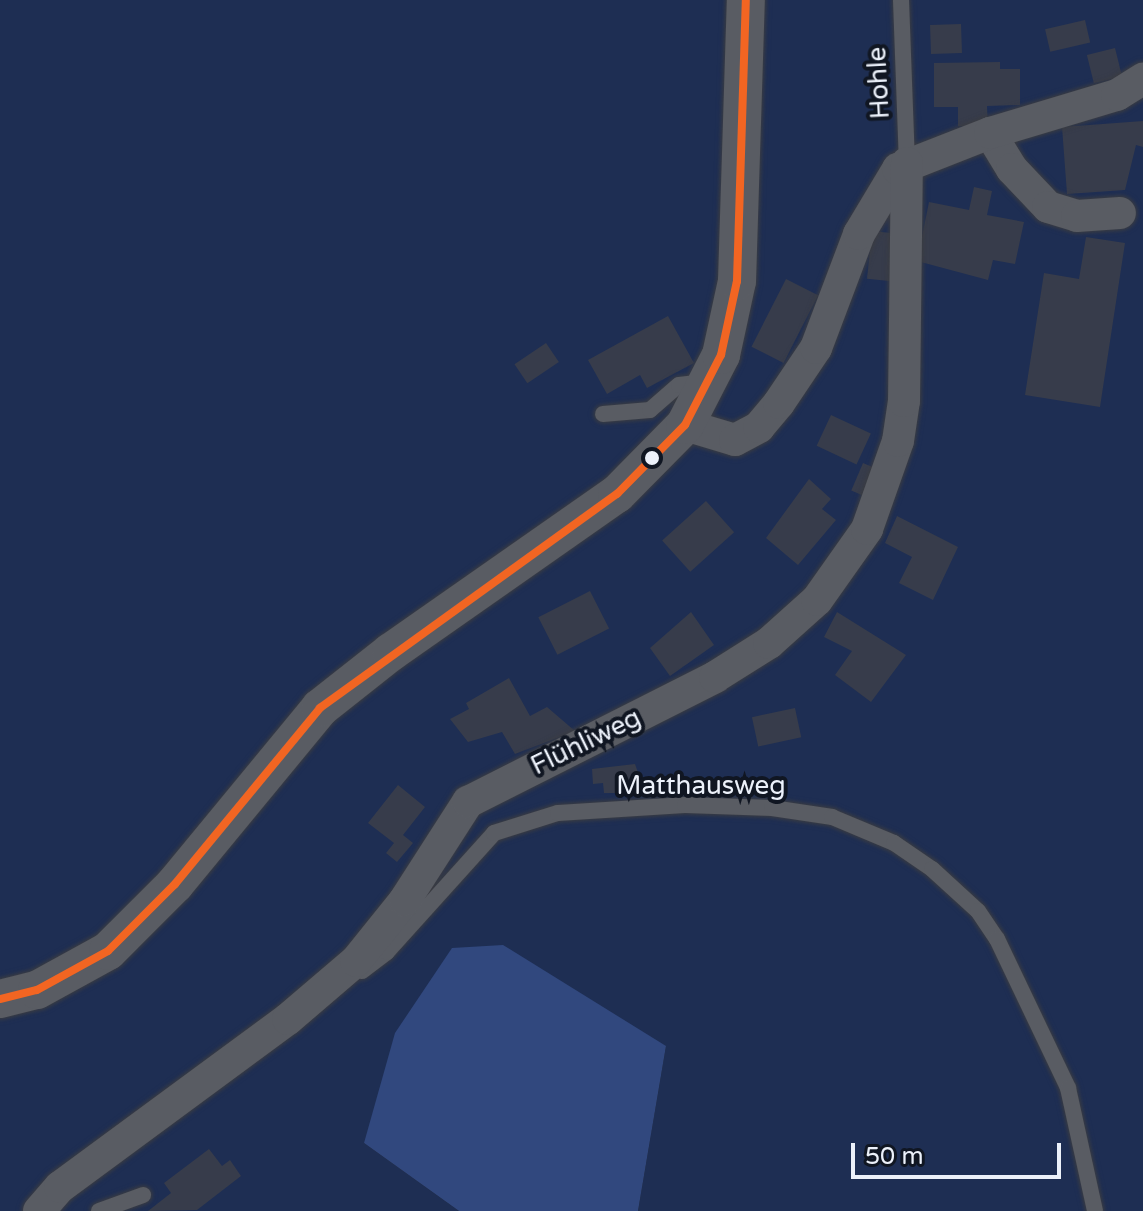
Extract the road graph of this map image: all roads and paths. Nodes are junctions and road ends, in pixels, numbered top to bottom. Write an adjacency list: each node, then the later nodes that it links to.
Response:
1 (746, 0): 7 (street)
2 (901, 0): 5 (lane, Hohle)
3 (1143, 79): 4 (street)
4 (990, 133): 5 (street); 6 (street)
5 (907, 163): 9 (street); 10 (street, Flühliweg)
6 (1120, 213)
7 (711, 382): 8 (lane); 9 (street)
8 (603, 414)
9 (685, 425): 11 (street)
10 (328, 986): 13 (street, Flühliweg); 15 (lane, Matthausweg)
11 (0, 999)
12 (143, 1195): 14 (lane)
13 (39, 1211)
14 (99, 1211)
15 (1095, 1211)

